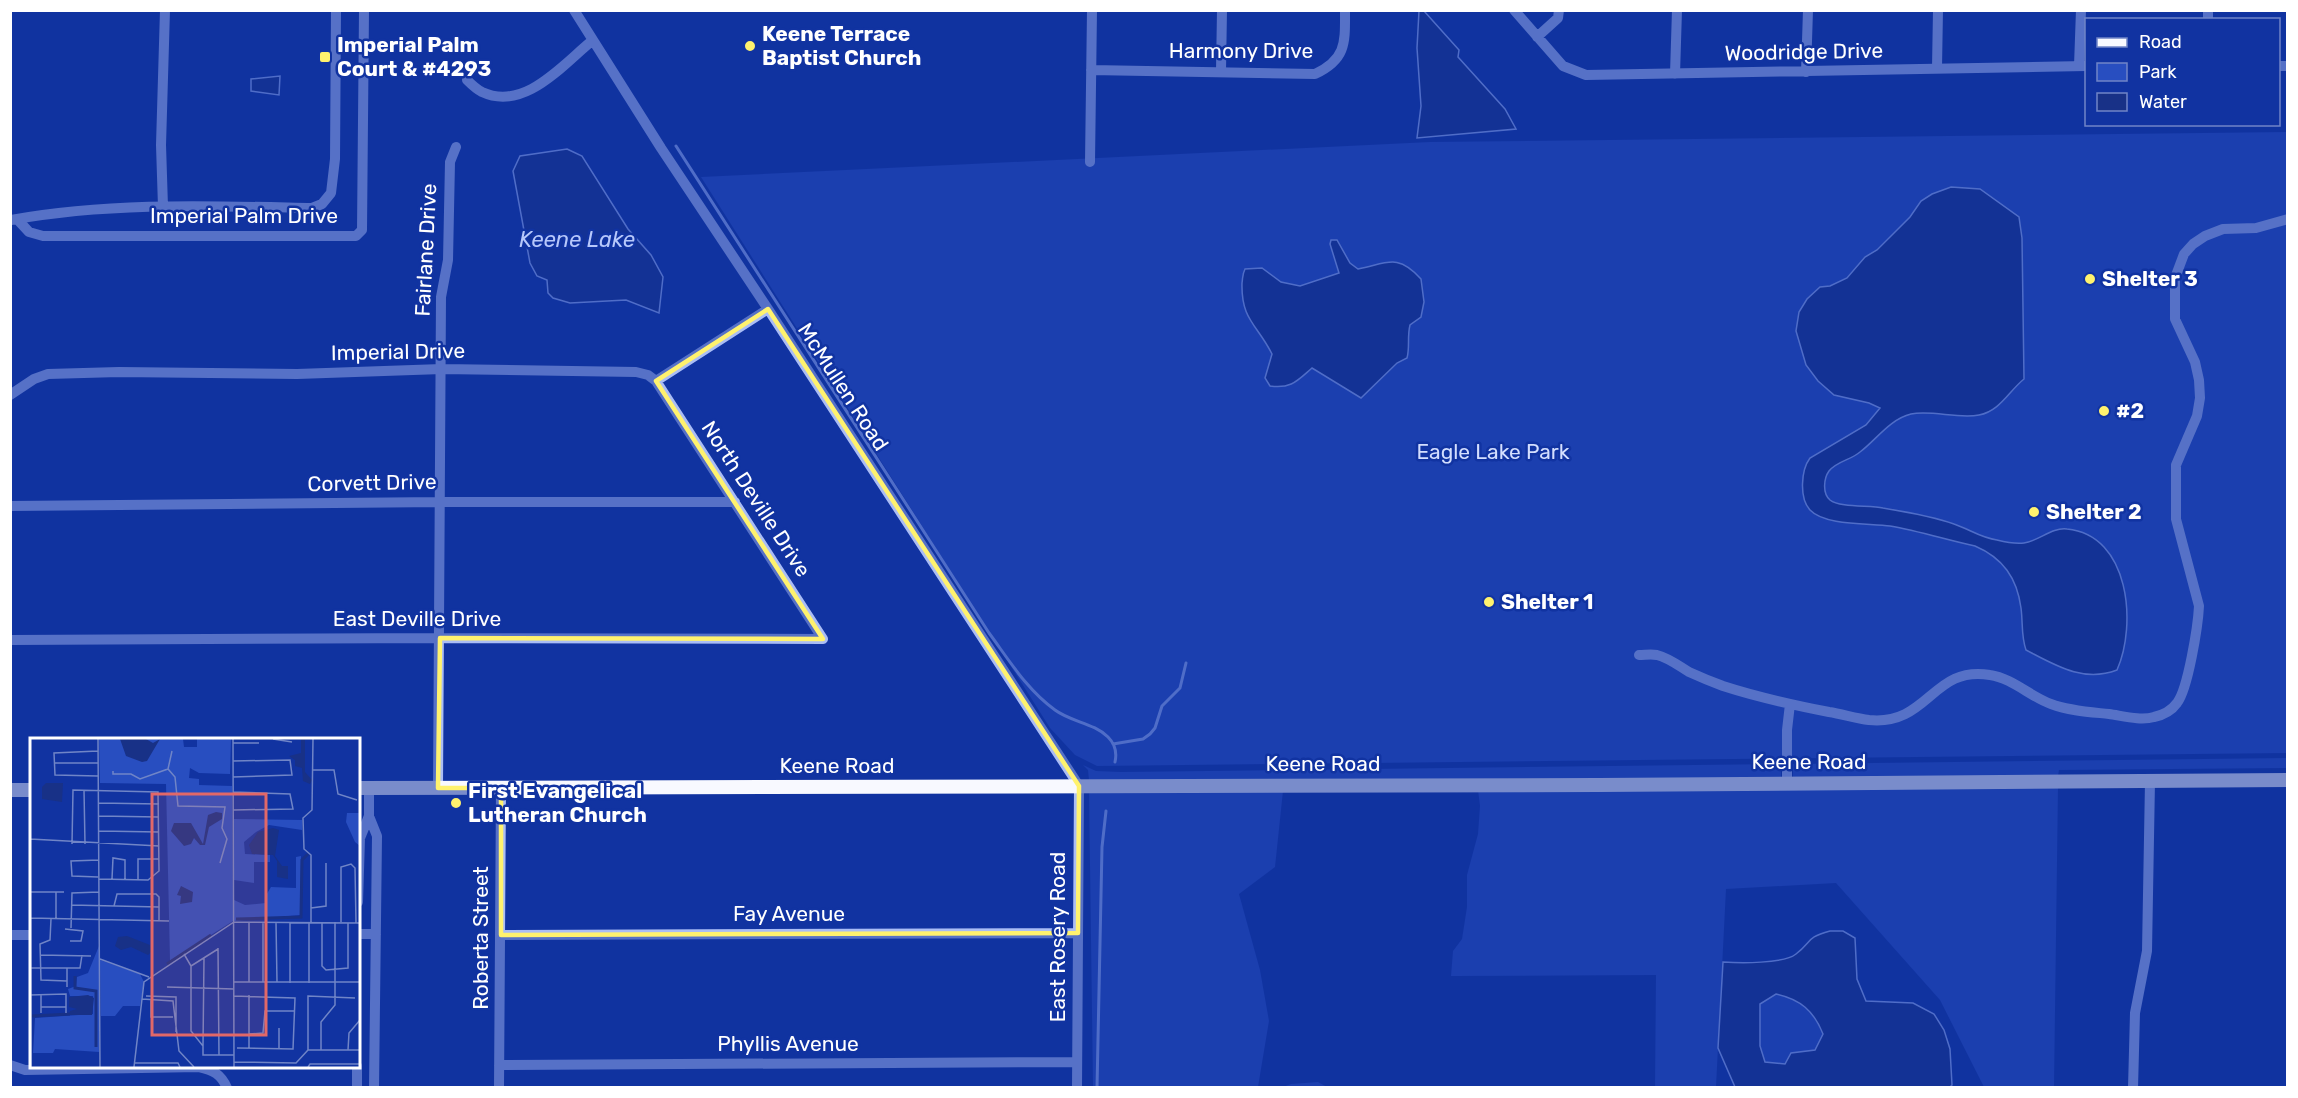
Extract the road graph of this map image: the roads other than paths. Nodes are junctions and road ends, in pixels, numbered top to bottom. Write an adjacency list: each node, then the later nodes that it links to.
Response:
1 (165, 10): 25 (street)
2 (336, 10): 25 (street)
3 (364, 10): 27 (street, Imperial Palm Drive)
4 (574, 10): 15 (street, McMullen Road)
5 (1092, 10): 18 (street)
6 (1222, 10): 19 (street)
7 (1345, 10): 19 (street, Harmony Drive)
8 (1559, 10): 14 (street)
9 (1677, 10): 21 (street)
10 (1808, 10): 20 (street)
11 (1938, 10): 17 (street)
12 (2081, 10): 16 (street)
13 (1514, 11): 14 (street, Woodridge Drive)
14 (1537, 37): 21 (street, Woodridge Drive)
15 (593, 40): 22 (street); 28 (street, McMullen Road)
16 (2083, 66): 17 (street, Woodridge Drive)
17 (1937, 68): 20 (street, Woodridge Drive)
18 (1091, 70): 19 (street, Harmony Drive); 24 (street)
19 (1221, 71)
20 (1806, 72): 21 (street, Woodridge Drive)
21 (1675, 74)
22 (467, 80)
23 (456, 147): 29 (street, Fairlane Drive)
24 (1090, 162)
25 (163, 207): 27 (street)
26 (2288, 219): 39 (street)
27 (14, 220)
28 (768, 309): 30 (street); 43 (street, McMullen Road)
29 (442, 369): 30 (street, Imperial Drive); 31 (street, Imperial Drive); 32 (street, Fairlane Drive)
30 (656, 381): 33 (street, North Deville Drive)
31 (10, 395)
32 (441, 502): 33 (street, Corvett Drive); 34 (street, Corvett Drive); 35 (street, Fairlane Drive)
33 (735, 502): 36 (street, North Deville Drive)
34 (10, 506)
35 (441, 638): 36 (street, East Deville Drive); 37 (street, East Deville Drive); 45 (street, Fairlane Drive)
36 (823, 639)
37 (10, 640)
38 (1639, 655): 39 (street)
39 (1790, 704): 42 (street)
40 (2288, 780): 41 (main road, Keene Road)
41 (2150, 781): 42 (main road, Keene Road); 68 (street)
42 (1787, 784): 43 (main road, Keene Road)
43 (1079, 786): 46 (main road, Keene Road); 51 (street, East Rosery Road)
44 (364, 788): 45 (main road, Keene Road); 49 (street)
45 (438, 788): 46 (main road, Keene Road)
46 (501, 788): 56 (street, Roberta Street)
47 (10, 790): 48 (main road)
48 (30, 790)
49 (369, 816): 50 (street); 53 (street)
50 (360, 838)
51 (1078, 933): 56 (street, Fay Avenue); 57 (street, East Rosery Road)
52 (360, 934): 53 (street)
53 (376, 934): 65 (street)
54 (10, 935): 55 (street)
55 (30, 935)
56 (501, 935): 59 (street, Roberta Street)
57 (1077, 1062): 59 (street, Phyllis Avenue); 67 (street, East Rosery Road)
58 (10, 1065): 60 (street)
59 (499, 1065): 66 (street, Roberta Street)
60 (141, 1068)
61 (203, 1068): 63 (street)
62 (357, 1068): 64 (street)
63 (227, 1088)
64 (357, 1088)
65 (374, 1088)
66 (499, 1088)
67 (1077, 1088)
68 (2133, 1088)

